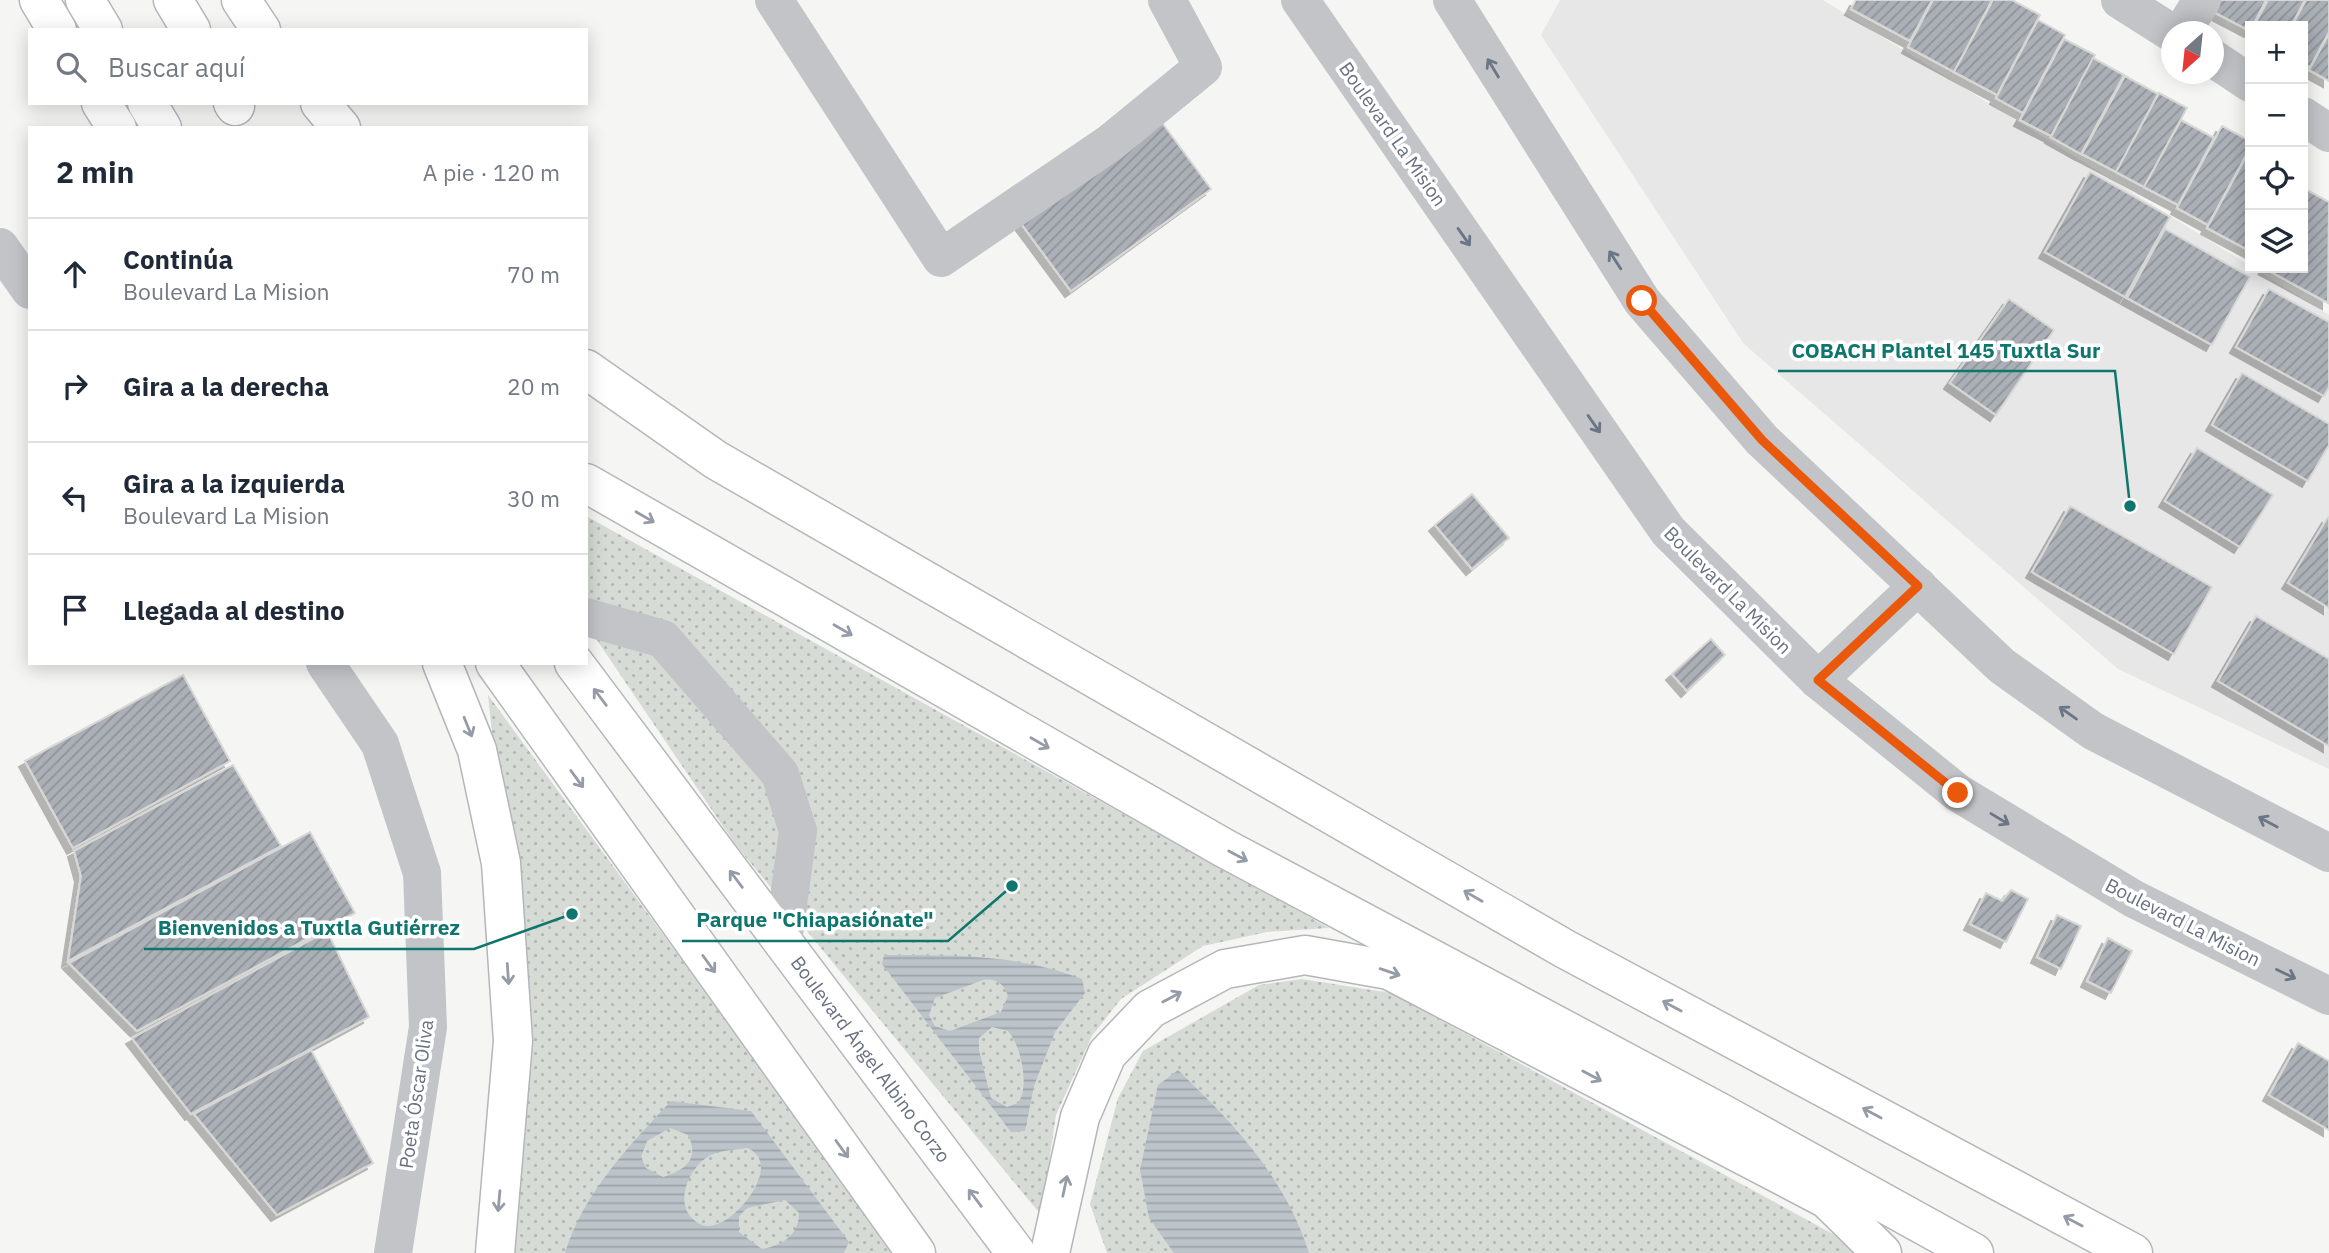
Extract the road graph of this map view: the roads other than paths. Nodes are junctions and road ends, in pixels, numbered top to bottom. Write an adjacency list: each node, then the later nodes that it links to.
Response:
1 (39, 0): 13 (main road)
2 (85, 0): 14 (main road)
3 (173, 0): 15 (main road)
4 (241, 0): 16 (main road)
5 (774, 0): 6 (street)
6 (1167, 0)
7 (1300, 0): 37 (street, Boulevard La Mision, one-way to 37)
8 (1451, 0): 31 (street, one-way to 8)
9 (2120, 0): 12 (street)
10 (2202, 0): 11 (street)
11 (2189, 21)
12 (2161, 26)
13 (56, 28)
14 (102, 28)
15 (190, 28)
16 (260, 28)
17 (2224, 66): 18 (street)
18 (2245, 80)
19 (102, 105): 23 (main road)
20 (148, 105): 24 (main road)
21 (322, 105): 25 (main road)
22 (2308, 119): 26 (street)
23 (116, 126)
24 (161, 126)
25 (339, 126)
26 (2329, 133)
27 (0, 247): 28 (street)
28 (28, 287)
29 (588, 370): 48 (main road, one-way to 29)
30 (588, 484): 47 (main road, one-way to 47)
31 (1918, 586): 37 (street); 38 (street, one-way to 31)
32 (588, 618): 39 (street)
33 (326, 665): 41 (street, Poeta Óscar Oliva)
34 (443, 665): 42 (main road, one-way to 42)
35 (496, 665): 43 (main road, one-way to 43)
36 (575, 665): 39 (main road, Boulevard Ángel Albino Corzo, one-way to 36)
37 (1818, 680): 40 (street, Boulevard La Mision, one-way to 40)
38 (2329, 853)
39 (783, 942): 44 (main road, Boulevard Ángel Albino Corzo, one-way to 39)
40 (2329, 996)
41 (393, 1253)
42 (495, 1253)
43 (916, 1253)
44 (1016, 1253)
45 (1050, 1253): 46 (main road, one-way to 46)
46 (1882, 1253)
47 (1974, 1253)
48 (2133, 1253)

